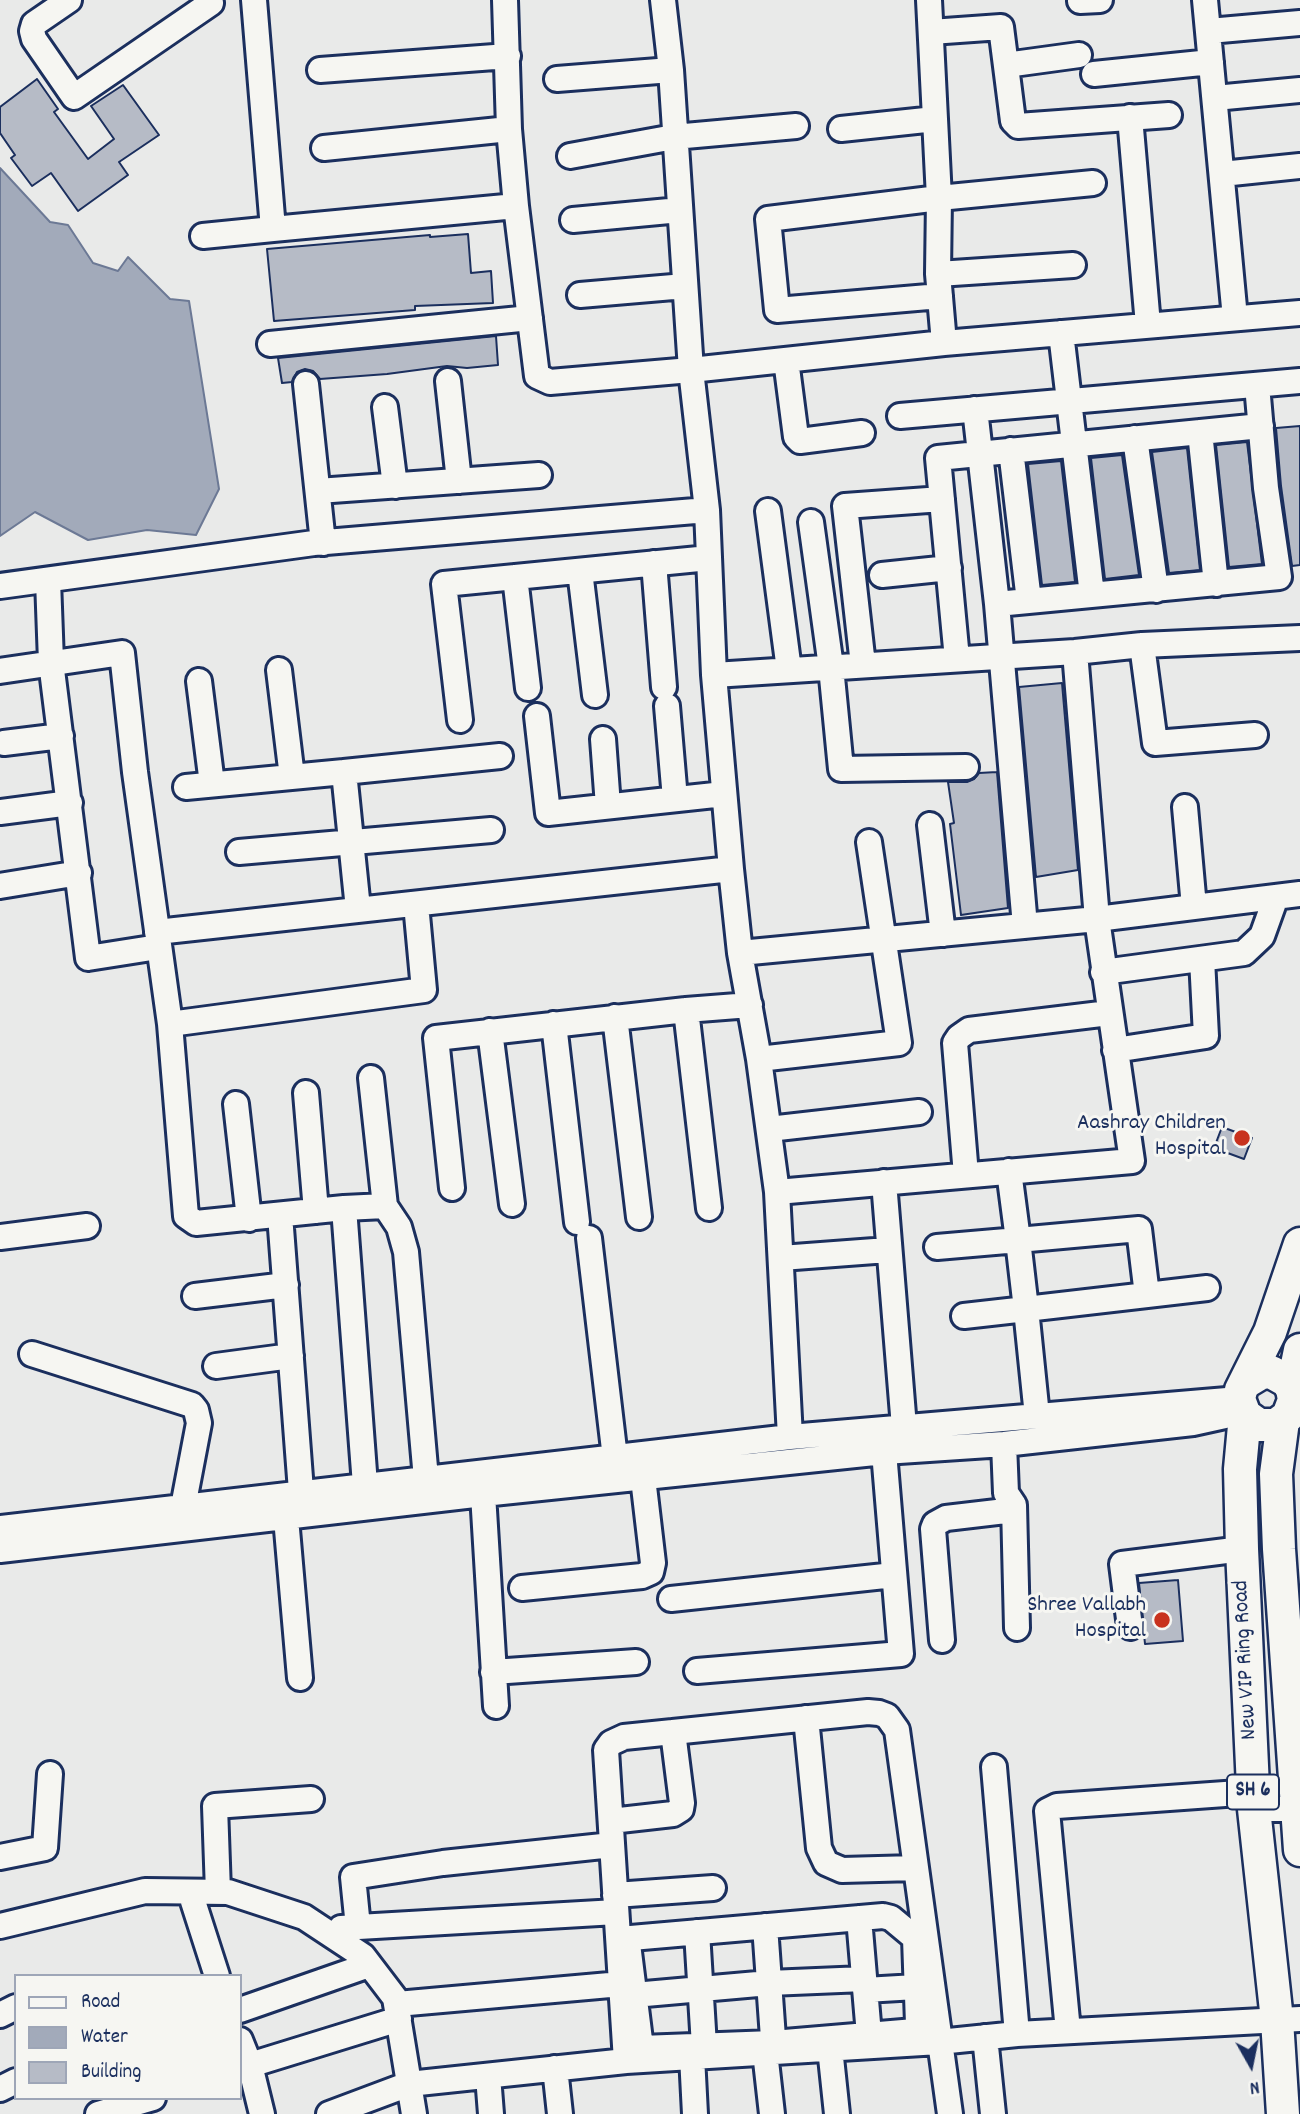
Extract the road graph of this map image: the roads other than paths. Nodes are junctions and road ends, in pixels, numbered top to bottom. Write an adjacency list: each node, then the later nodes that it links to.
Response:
1 (69, 0): 2 (street)
2 (209, 0)
3 (254, 0): 35 (street)
4 (505, 0): 11 (street)
5 (663, 0): 15 (street)
6 (929, 0): 10 (street)
7 (1205, 0): 9 (street)
8 (1300, 23): 9 (street)
9 (1209, 31): 12 (street)
10 (931, 32): 13 (street); 21 (street)
11 (508, 56): 14 (street); 23 (street)
12 (1211, 62): 13 (street); 18 (street)
13 (1006, 65): 20 (street)
14 (320, 70)
15 (671, 71): 16 (street); 25 (street)
16 (557, 79)
17 (1300, 90): 18 (street)
18 (1215, 97): 29 (street)
19 (1169, 116): 20 (street)
20 (1130, 117): 44 (street)
21 (935, 119): 24 (street); 31 (street)
22 (796, 126): 25 (street)
23 (509, 129): 26 (street); 32 (street)
24 (841, 129)
25 (674, 137): 27 (street); 33 (street)
26 (324, 148)
27 (570, 156)
28 (1300, 166): 29 (street)
29 (1222, 174): 43 (street)
30 (1093, 183): 31 (street)
31 (939, 198): 38 (street); 38 (street)
32 (516, 206): 35 (street); 42 (street)
33 (680, 210): 34 (street); 39 (street)
34 (573, 220)
35 (273, 229): 36 (street)
36 (203, 236)
37 (1073, 265): 38 (street)
38 (939, 285): 46 (street)
39 (685, 286): 40 (street); 49 (street)
40 (580, 295)
41 (1300, 313): 43 (street)
42 (530, 318): 47 (street); 49 (street)
43 (1235, 318): 44 (street)
44 (1148, 325): 45 (street)
45 (1061, 333): 46 (street); 54 (street)
46 (944, 343): 48 (street)
47 (270, 344)
48 (786, 360): 49 (street); 60 (street)
49 (691, 370): 70 (street)
50 (448, 381): 66 (street)
51 (1300, 381): 53 (street)
52 (306, 384): 68 (street)
53 (1257, 385): 54 (street); 58 (street)
54 (1069, 401): 56 (street); 62 (street)
55 (385, 407): 67 (street)
56 (975, 410): 57 (street); 64 (street)
57 (900, 416)
58 (1261, 426): 59 (street); 81 (street)
59 (1200, 432): 61 (street); 81 (street)
60 (862, 433)
61 (1135, 438): 62 (street); 83 (street)
62 (1074, 443): 63 (street); 84 (street)
63 (1011, 450): 64 (street); 85 (street)
64 (980, 454): 69 (street); 86 (street)
65 (539, 475): 66 (street)
66 (459, 481): 67 (street)
67 (395, 486): 68 (street)
68 (318, 491): 73 (street)
69 (942, 499): 76 (street); 93 (street)
70 (707, 510): 73 (street); 74 (street)
71 (768, 511): 96 (street)
72 (811, 522): 94 (street)
73 (323, 543): 80 (street)
74 (709, 558): 75 (street); 98 (street)
75 (654, 563): 77 (street); 115 (street)
76 (949, 568): 78 (street); 91 (street)
77 (580, 570): 79 (street); 101 (street)
78 (882, 575)
79 (515, 577): 100 (street); 103 (street)
80 (48, 580): 82 (street); 92 (street)
81 (1216, 584): 83 (street)
82 (0, 586)
83 (1156, 590): 84 (street)
84 (1092, 596): 85 (street)
85 (1029, 601): 86 (street)
86 (997, 604): 90 (street)
87 (1300, 638): 88 (street)
88 (1142, 645): 89 (street); 104 (street)
89 (1075, 652): 90 (street); 132 (street)
90 (1002, 656): 91 (street); 133 (street)
91 (957, 659): 93 (street)
92 (51, 662): 97 (street); 105 (street); 135 (street)
93 (863, 665): 94 (street)
94 (831, 667): 96 (street); 109 (street)
95 (279, 670): 111 (street)
96 (789, 670): 98 (street)
97 (0, 671)
98 (714, 675): 114 (street)
99 (199, 681): 112 (street)
100 (528, 688)
101 (595, 695)
102 (537, 716): 117 (street)
103 (460, 720)
104 (1255, 735)
105 (61, 736): 107 (street); 116 (street)
106 (603, 739): 117 (street)
107 (4, 743)
108 (500, 756): 110 (street)
109 (966, 767)
110 (344, 772): 111 (street); 122 (street)
111 (292, 777): 112 (street)
112 (212, 785): 113 (street)
113 (186, 786)
114 (724, 794): 115 (street); 125 (street)
115 (675, 799): 117 (street)
116 (70, 803): 119 (street); 126 (street)
117 (608, 806)
118 (1185, 807): 130 (street)
119 (0, 812)
120 (930, 825): 134 (street)
121 (491, 830): 122 (street)
122 (351, 841): 124 (street); 131 (street)
123 (869, 842): 136 (street)
124 (239, 852)
125 (731, 869): 129 (street); 137 (street)
126 (79, 873): 127 (street); 135 (street)
127 (0, 886)
128 (1288, 896): 130 (street); 138 (street)
129 (416, 904): 131 (street); 144 (street)
130 (1194, 907): 132 (street)
131 (358, 909): 135 (street)
132 (1097, 919): 133 (street); 139 (street)
133 (1025, 926): 134 (street)
134 (943, 934): 136 (street)
135 (158, 939): 144 (street)
136 (884, 939): 137 (street); 148 (street)
137 (740, 953): 140 (street)
138 (1202, 959): 139 (street); 147 (street)
139 (1103, 972): 142 (street)
140 (750, 1005): 141 (street); 148 (street)
141 (685, 1010): 143 (street); 162 (street)
142 (1109, 1013): 147 (street); 155 (street)
143 (615, 1017): 145 (street); 165 (street)
144 (170, 1024): 166 (street)
145 (554, 1024): 146 (street); 191 (street)
146 (490, 1031): 157 (street); 159 (street)
147 (1115, 1050): 154 (street)
148 (759, 1059): 153 (street)
149 (371, 1078): 160 (street)
150 (306, 1093): 163 (street)
151 (236, 1104): 166 (street)
152 (919, 1112): 153 (street)
153 (769, 1129): 158 (street)
154 (1009, 1171): 155 (street); 169 (street)
155 (966, 1175): 156 (street)
156 (884, 1182): 158 (street); 172 (street)
157 (452, 1188)
158 (777, 1192): 173 (street)
159 (512, 1204)
160 (385, 1206): 161 (street); 193 (street)
161 (344, 1208): 163 (street); 194 (street)
162 (709, 1208)
163 (316, 1211): 164 (street)
164 (280, 1215): 166 (street); 174 (street)
165 (639, 1217)
166 (249, 1219)
167 (87, 1227): 168 (street)
168 (0, 1237)
169 (1018, 1240): 171 (street); 176 (street); 178 (street)
170 (1300, 1244): 184 (main road, New VIP Ring Road / SH 6)
171 (937, 1247)
172 (888, 1250): 173 (street); 187 (street)
173 (781, 1258): 188 (street)
174 (286, 1285): 177 (street); 182 (street)
175 (1206, 1288): 176 (street)
176 (1147, 1294): 178 (street)
177 (195, 1296)
178 (1026, 1308): 179 (street); 186 (street)
179 (964, 1316)
180 (1300, 1350): 185 (main road, New VIP Ring Road / SH 6)
181 (32, 1354): 197 (street)
182 (291, 1356): 183 (street); 195 (street)
183 (216, 1366)
184 (1243, 1402): 185 (main road); 185 (main road); 186 (street); 189 (street); 201 (main road, New VIP Ring Road / SH 6)
185 (1293, 1404): 204 (main road, New VIP Ring Road / SH 6)
186 (1037, 1416): 187 (street)
187 (904, 1427): 188 (street)
188 (790, 1437): 191 (street)
189 (1004, 1444): 190 (street); 198 (street)
190 (884, 1452): 192 (street); 203 (street)
191 (615, 1458): 193 (street)
192 (643, 1478): 196 (street); 205 (street)
193 (426, 1479): 194 (street)
194 (365, 1486): 195 (street)
195 (301, 1492): 197 (street)
196 (483, 1494): 199 (street); 212 (street)
197 (183, 1507): 200 (street)
198 (1014, 1510): 208 (street); 209 (street)
199 (286, 1518): 202 (street); 213 (street)
200 (0, 1528)
201 (1242, 1549): 207 (street); 221 (main road, New VIP Ring Road / SH 6)
202 (0, 1550)
203 (894, 1575): 206 (street); 211 (street)
204 (1290, 1582): 216 (main road, New VIP Ring Road / SH 6)
205 (522, 1588)
206 (671, 1598)
207 (1130, 1627)
208 (1017, 1628)
209 (942, 1640)
210 (636, 1662): 212 (street)
211 (697, 1671)
212 (493, 1672): 214 (street)
213 (300, 1678)
214 (496, 1706)
215 (806, 1718): 217 (street); 226 (street); 226 (street)
216 (1296, 1726): 222 (main road, New VIP Ring Road / SH 6)
217 (673, 1732): 223 (street); 223 (street)
218 (994, 1767): 248 (street)
219 (50, 1774): 225 (street)
220 (311, 1799): 229 (street)
221 (1254, 1800): 222 (street); 246 (main road, New VIP Ring Road / SH 6); 247 (street)
222 (1298, 1809): 224 (main road, New VIP Ring Road / SH 6)
223 (612, 1833): 230 (street); 234 (street)
224 (1300, 1850)
225 (0, 1857)
226 (915, 1868): 251 (street)
227 (713, 1888): 230 (street)
228 (190, 1892): 229 (street); 232 (street); 238 (street)
229 (218, 1892): 235 (street)
230 (616, 1904): 234 (street); 242 (street)
231 (859, 1918): 233 (street); 240 (street); 241 (street)
232 (0, 1926)
233 (765, 1926): 236 (street); 239 (street)
234 (358, 1927): 235 (street)
235 (323, 1929): 237 (street)
236 (697, 1932): 242 (street); 243 (street)
237 (369, 1965): 244 (street); 245 (street)
238 (215, 1974)
239 (769, 1983): 240 (street); 243 (street); 254 (street)
240 (865, 1984): 241 (street); 249 (street)
241 (916, 1987): 249 (street)
242 (627, 1989): 243 (street); 245 (street); 255 (street); 256 (street)
243 (700, 1989): 255 (street)
244 (242, 2009)
245 (398, 2012): 258 (street); 260 (street)
246 (1289, 2020): 247 (street); 273 (main road, New VIP Ring Road / SH 6)
247 (1068, 2031): 248 (street)
248 (1017, 2034): 250 (street)
249 (869, 2035): 254 (street)
250 (985, 2037): 251 (street); 272 (street)
251 (939, 2042): 252 (street); 271 (street)
252 (830, 2048): 254 (street); 270 (street)
253 (242, 2049): 258 (street)
254 (771, 2049): 255 (street); 269 (street)
255 (698, 2051): 256 (street); 268 (street)
256 (626, 2061): 257 (street)
257 (555, 2068): 259 (street); 267 (street)
258 (247, 2070): 264 (street)
259 (488, 2076): 260 (street); 266 (street)
260 (409, 2084): 262 (street); 265 (street)
261 (146, 2100): 263 (street)
262 (343, 2111)
263 (98, 2114)
264 (262, 2114)
265 (414, 2114)
266 (491, 2114)
267 (560, 2114)
268 (695, 2114)
269 (772, 2114)
270 (837, 2114)
271 (950, 2114)
272 (993, 2114)
273 (1283, 2114)

